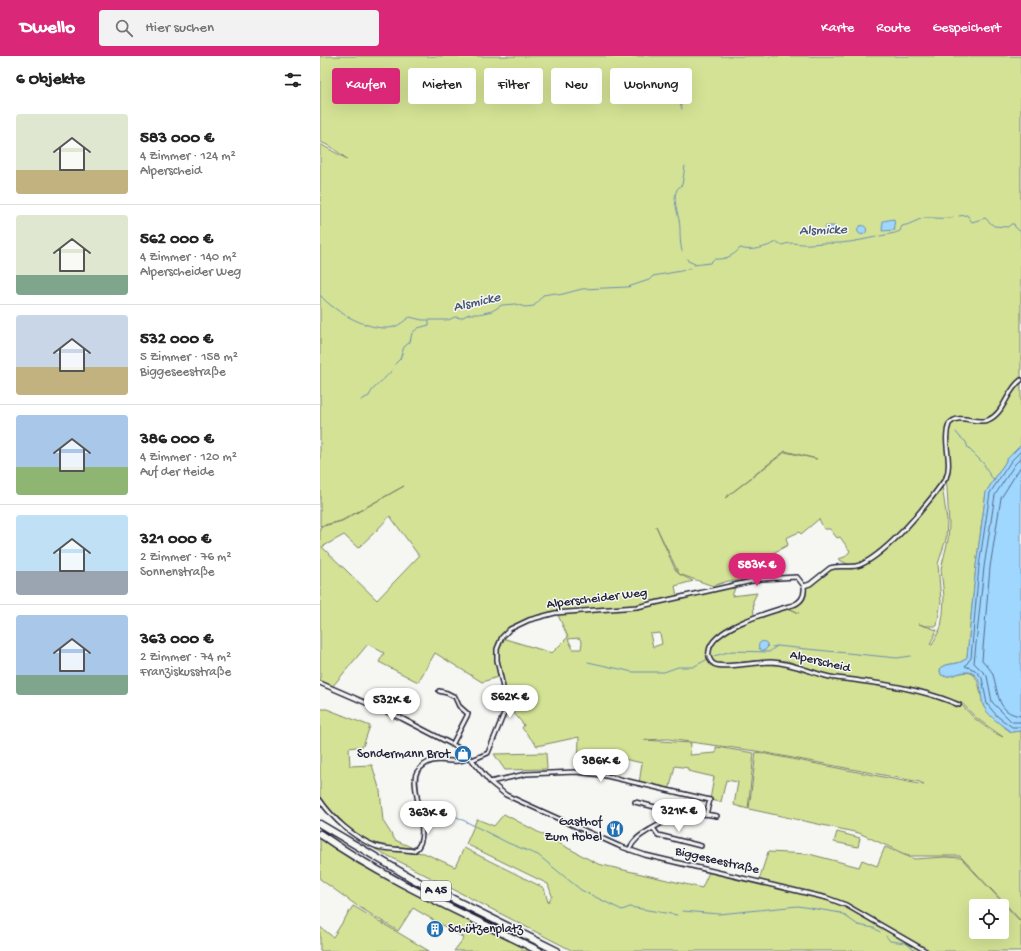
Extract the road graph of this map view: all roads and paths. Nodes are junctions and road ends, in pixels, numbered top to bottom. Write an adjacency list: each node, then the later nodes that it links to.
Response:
1 (1021, 380): 2 (street)
2 (804, 586): 5 (street, Alperscheid); 8 (street, Alperscheider Weg)
3 (320, 683): 6 (street, Biggeseestraße)
4 (439, 691): 6 (street)
5 (959, 705)
6 (452, 745): 7 (street, Biggeseestraße)
7 (469, 756): 8 (street, Biggeseestraße); 10 (street)
8 (472, 760): 9 (street, Biggeseestraße)
9 (490, 782): 12 (street); 19 (street, Biggeseestraße)
10 (320, 800)
11 (635, 802): 14 (street)
12 (706, 814): 13 (street); 14 (street)
13 (717, 816)
14 (673, 818): 16 (street)
15 (320, 824): 21 (highway, A 45)
16 (653, 828): 18 (street); 19 (street)
17 (320, 834): 20 (highway, A 45)
18 (701, 846)
19 (629, 850): 22 (street, Biggeseestraße)
20 (539, 951)
21 (557, 951)
22 (926, 951)

